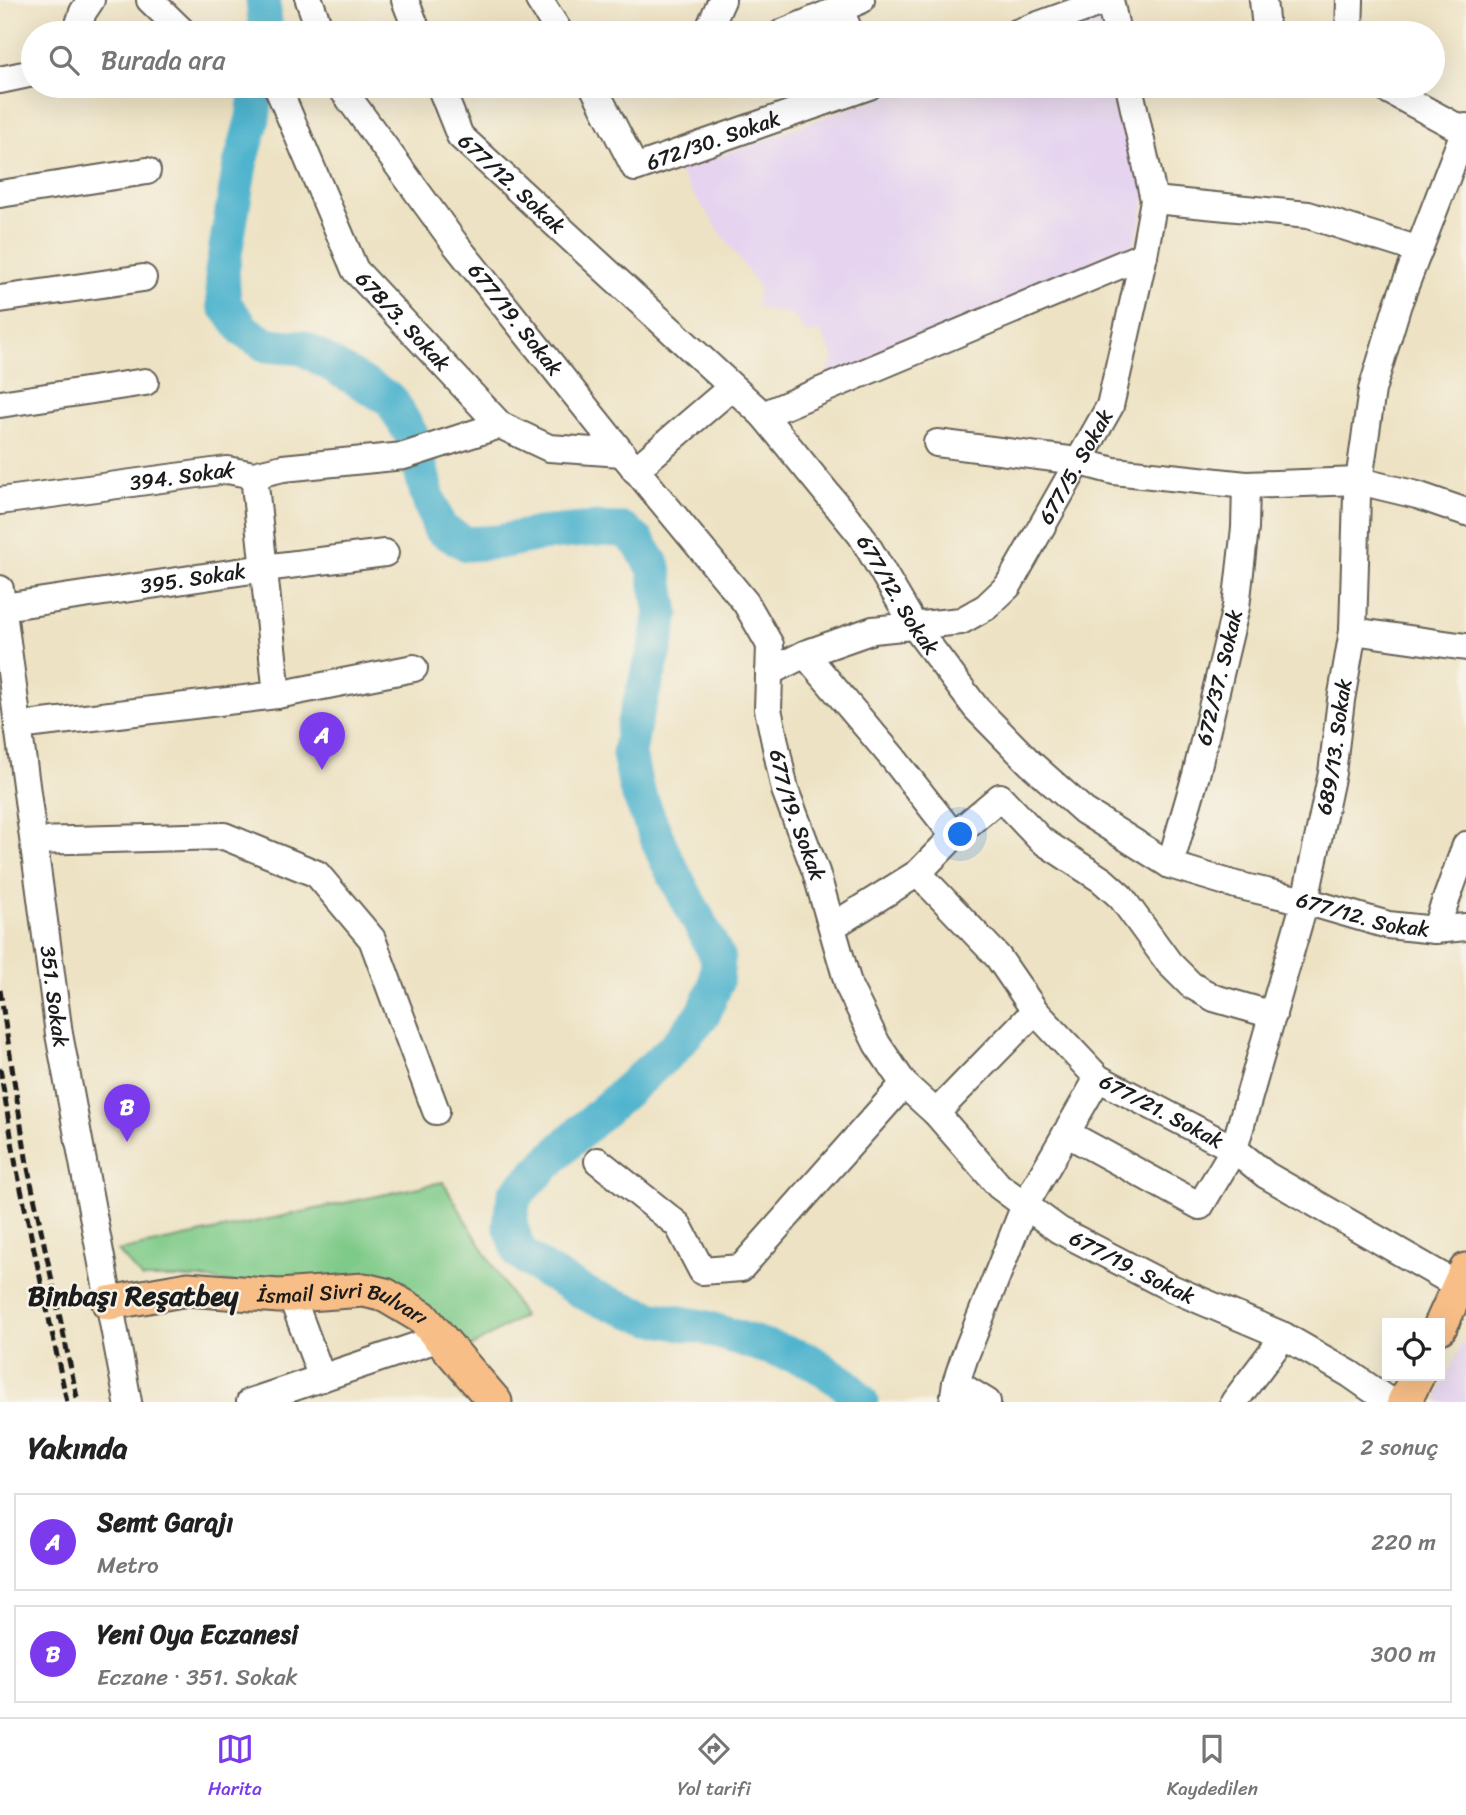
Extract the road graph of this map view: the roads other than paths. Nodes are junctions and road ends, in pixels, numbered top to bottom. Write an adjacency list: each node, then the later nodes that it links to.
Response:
1 (92, 0): 10 (street)
2 (150, 0): 11 (street)
3 (309, 0): 12 (street)
4 (405, 0): 13 (street)
5 (539, 0): 14 (street)
6 (722, 0): 15 (street)
7 (1109, 0): 17 (street); 18 (street)
8 (1350, 0): 19 (street)
9 (850, 15): 16 (street)
10 (80, 21)
11 (172, 21)
12 (317, 21)
13 (413, 21)
14 (552, 21)
15 (712, 21)
16 (827, 21)
17 (1050, 21)
18 (1115, 21)
19 (1349, 21)
20 (21, 76): 21 (street)
21 (0, 80)
22 (282, 98): 41 (street, 678/3. Sokak)
23 (349, 98): 43 (street, 677/19. Sokak)
24 (445, 98): 38 (street, 677/12. Sokak)
25 (599, 98): 26 (street, 672/30. Sokak)
26 (835, 98)
27 (1132, 98): 32 (street, 677/5. Sokak)
28 (1404, 98): 29 (street)
29 (1465, 130): 33 (street, 689/13. Sokak)
30 (147, 171): 31 (street)
31 (0, 194)
32 (1154, 200): 33 (street); 34 (street, 677/5. Sokak)
33 (1419, 250): 46 (street, 689/13. Sokak)
34 (1144, 255): 40 (street); 44 (street, 677/5. Sokak)
35 (143, 278): 36 (street)
36 (0, 299)
37 (145, 382): 39 (street)
38 (732, 387): 40 (street, 677/12. Sokak); 43 (street)
39 (0, 404)
40 (763, 415): 53 (street, 677/12. Sokak)
41 (500, 425): 43 (street, 678/3. Sokak); 45 (street, 394. Sokak)
42 (937, 443): 44 (street)
43 (629, 461): 58 (street, 677/19. Sokak)
44 (1077, 461): 47 (street); 53 (street, 677/5. Sokak)
45 (254, 475): 48 (street, 394. Sokak); 51 (street)
46 (1359, 481): 47 (street); 49 (street); 54 (street, 689/13. Sokak)
47 (1246, 485): 64 (street, 672/37. Sokak)
48 (0, 501)
49 (1464, 504)
50 (385, 552): 51 (street, 395. Sokak)
51 (264, 568): 52 (street, 395. Sokak); 59 (street)
52 (1, 598): 60 (street, 351. Sokak)
53 (915, 627): 56 (street, 677/5. Sokak); 64 (street, 677/12. Sokak)
54 (1353, 631): 55 (street); 66 (street, 689/13. Sokak)
55 (1466, 647)
56 (805, 654): 58 (street, 677/5. Sokak); 61 (street)
57 (414, 668): 59 (street)
58 (769, 672): 67 (street, 677/19. Sokak)
59 (277, 695): 60 (street)
60 (18, 726): 62 (street, 351. Sokak)
61 (954, 836): 65 (street); 71 (street)
62 (34, 841): 74 (street); 82 (street, 351. Sokak)
63 (1466, 845): 69 (street)
64 (1170, 865): 66 (street, 677/12. Sokak)
65 (918, 873): 67 (street); 70 (street, 677/21. Sokak)
66 (1305, 901): 69 (street, 677/12. Sokak); 71 (street, 689/13. Sokak)
67 (833, 926): 73 (street, 677/19. Sokak)
68 (1466, 927): 69 (street, 677/12. Sokak)
69 (1435, 930)
70 (1035, 1011): 72 (street, 677/21. Sokak); 75 (street)
71 (1273, 1015): 77 (street, 689/13. Sokak)
72 (1098, 1078): 76 (street); 77 (street, 677/21. Sokak)
73 (904, 1084): 75 (street, 677/19. Sokak); 78 (street)
74 (436, 1111)
75 (936, 1113): 79 (street, 677/19. Sokak)
76 (1066, 1133): 77 (street, 689/13. Sokak); 79 (street)
77 (1234, 1149): 80 (street, 677/21. Sokak)
78 (598, 1161)
79 (1025, 1205): 84 (street, 677/19. Sokak); 88 (street)
80 (1462, 1278): 83 (main road)
81 (291, 1295): 82 (main road, İsmail Sivri Bulvarı); 85 (main road, İsmail Sivri Bulvarı); 86 (street)
82 (110, 1303): 89 (street, 351. Sokak)
83 (1444, 1318)
84 (1284, 1336): 93 (street); 94 (street, 677/19. Sokak)
85 (440, 1338): 86 (street); 91 (main road, İsmail Sivri Bulvarı)
86 (322, 1378): 90 (street)
87 (1414, 1381): 95 (main road)
88 (955, 1393): 92 (street)
89 (128, 1402)
90 (250, 1402)
91 (495, 1402)
92 (987, 1402)
93 (1234, 1402)
94 (1390, 1402)
95 (1404, 1402)

